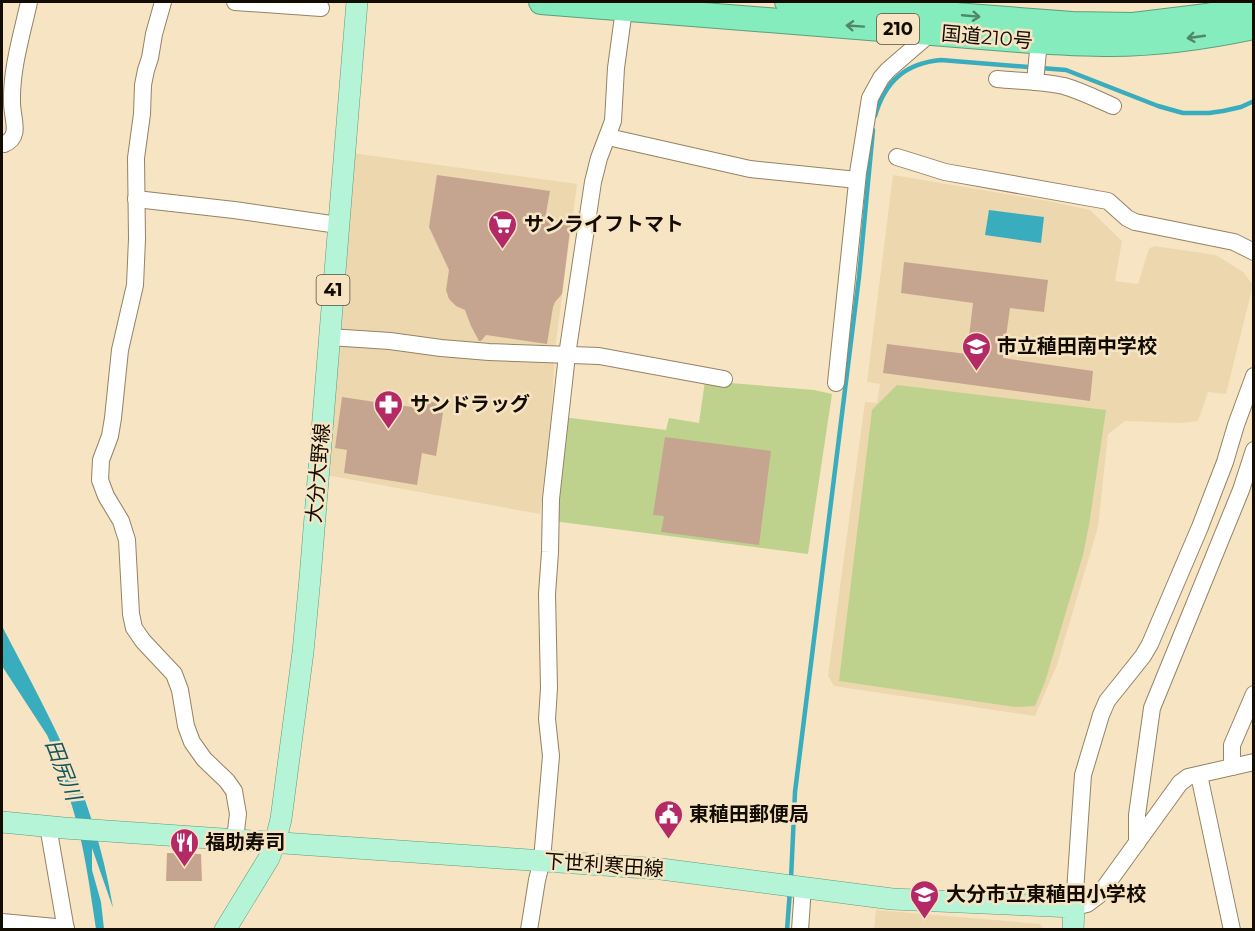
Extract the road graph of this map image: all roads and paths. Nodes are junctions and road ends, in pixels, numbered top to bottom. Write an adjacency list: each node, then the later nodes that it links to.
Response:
1 (29, 2): 16 (street)
2 (163, 2): 19 (street)
3 (235, 2): 9 (street)
4 (357, 2): 20 (main road, 大分大野線 / 41)
5 (541, 2): 7 (highway, 国道210号 / 210)
6 (787, 2): 10 (highway, 国道210号 / 210)
7 (624, 5): 10 (highway, 国道210号 / 210, one-way to 7); 15 (street)
8 (1254, 6): 10 (highway, 国道210号 / 210, one-way to 8)
9 (321, 8)
10 (934, 15): 12 (highway, 国道210号 / 210); 18 (street)
11 (1254, 27): 12 (highway, 国道210号 / 210, one-way to 12)
12 (1037, 63): 13 (street); 14 (street)
13 (997, 79)
14 (1113, 106)
15 (608, 137): 18 (street); 23 (street)
16 (4, 144)
17 (897, 157): 21 (street)
18 (857, 180): 26 (street)
19 (136, 199): 20 (street); 34 (street)
20 (338, 225): 22 (main road, 大分大野線 / 41)
21 (1254, 252)
22 (329, 337): 23 (street); 35 (main road, 大分大野線 / 41)
23 (567, 356): 25 (street); 37 (street)
24 (1254, 376): 39 (street)
25 (724, 379)
26 (836, 383)
27 (1254, 450): 36 (street)
28 (1254, 694): 30 (street)
29 (1254, 762): 30 (street)
30 (1232, 767): 31 (street)
31 (1199, 775): 36 (street); 46 (street)
32 (2, 822): 33 (main road)
33 (56, 827): 34 (main road, 下世利寒田線); 41 (street)
34 (235, 839): 35 (main road, 下世利寒田線)
35 (275, 843): 37 (main road, 下世利寒田線); 42 (main road, 大分大野線 / 41)
36 (1137, 843): 39 (street)
37 (542, 860): 38 (main road, 下世利寒田線); 43 (street)
38 (803, 887): 39 (main road, 下世利寒田線); 44 (street)
39 (1074, 908): 45 (main road)
40 (2, 922): 41 (street)
41 (66, 929)
42 (225, 930)
43 (529, 930)
44 (800, 930)
45 (1073, 930)
46 (1232, 930)

